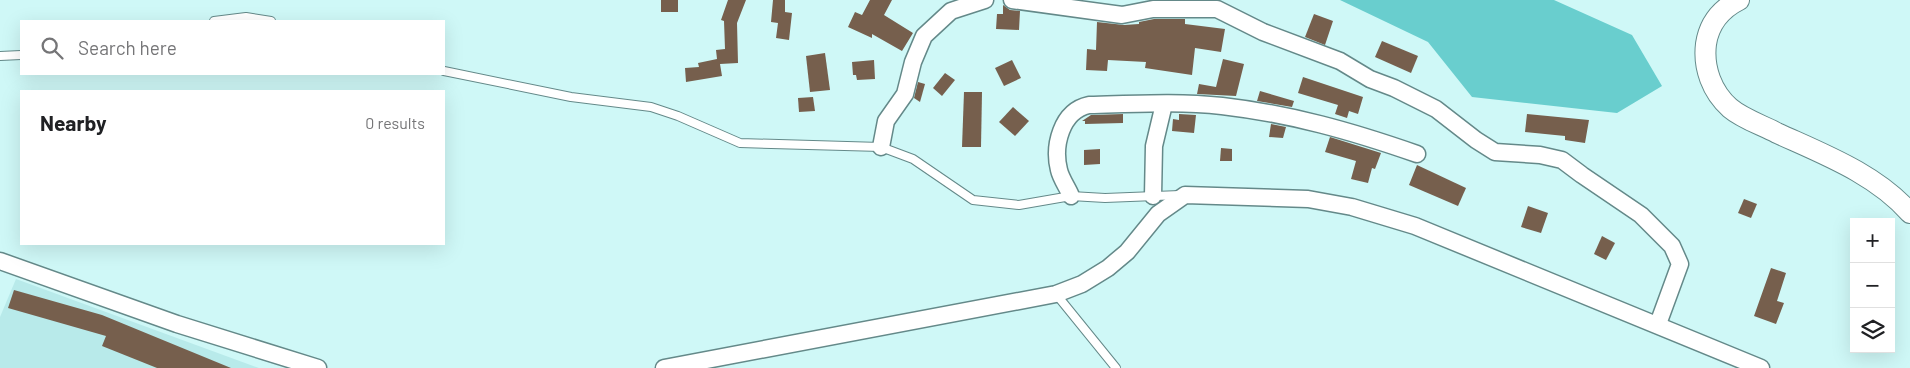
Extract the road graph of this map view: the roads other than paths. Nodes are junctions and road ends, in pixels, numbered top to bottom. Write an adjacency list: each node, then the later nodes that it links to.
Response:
1 (985, 0): 10 (street)
2 (1012, 0): 18 (street)
3 (1739, 0): 15 (street)
4 (222, 20): 5 (lane)
5 (265, 20)
6 (20, 54): 7 (lane)
7 (0, 56)
8 (445, 71): 10 (lane)
9 (1164, 104): 11 (street); 13 (street); 14 (street)
10 (881, 147): 13 (lane)
11 (1417, 154)
12 (1185, 195): 14 (lane); 17 (street); 18 (street)
13 (1072, 196): 14 (lane)
14 (1153, 196)
15 (1910, 213)
16 (0, 261): 19 (street)
17 (1056, 294): 21 (street); 22 (lane)
18 (1658, 324): 23 (street)
19 (284, 364): 20 (street)
20 (318, 368)
21 (664, 368)
22 (1116, 368)
23 (1761, 368)

